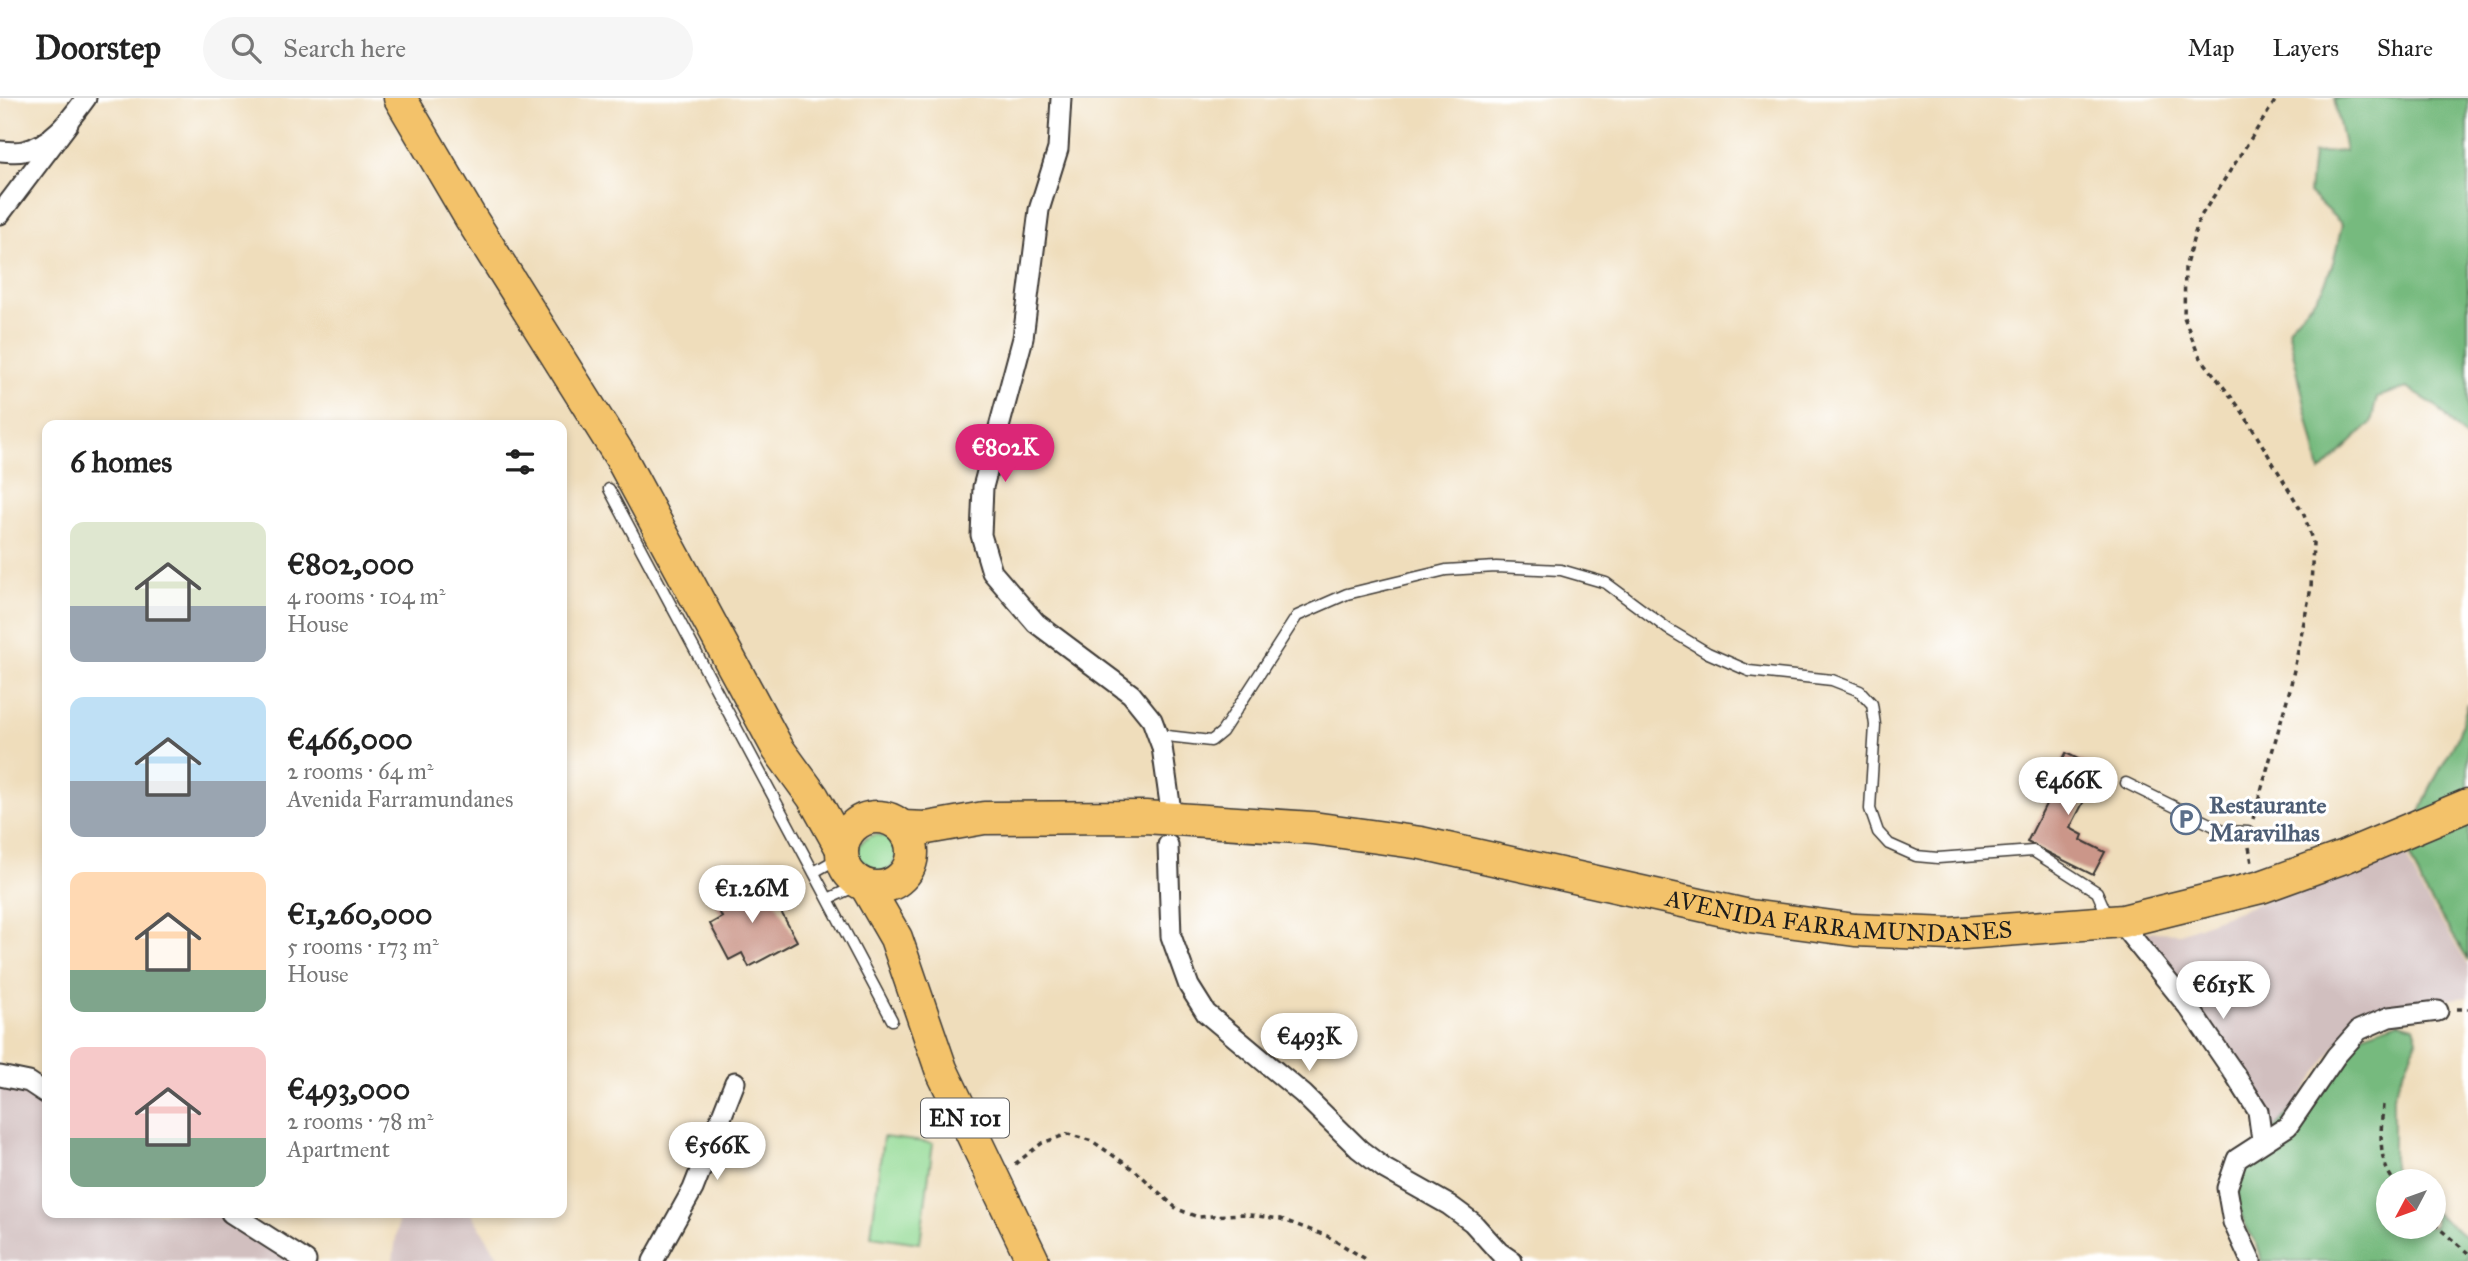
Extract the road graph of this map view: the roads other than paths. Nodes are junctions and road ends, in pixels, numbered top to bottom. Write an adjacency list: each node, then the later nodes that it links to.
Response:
1 (86, 98): 4 (street)
2 (400, 98): 10 (main road)
3 (1061, 98): 8 (street)
4 (68, 124): 5 (street); 6 (street)
5 (0, 151)
6 (0, 214)
7 (609, 489): 20 (lane)
8 (1157, 735): 11 (street); 23 (lane)
9 (2126, 783): 16 (lane)
10 (805, 785): 13 (main road); 18 (main road)
11 (1170, 804)
12 (2468, 805): 23 (main road, AVENIDA FARRAMUNDANES)
13 (872, 817): 15 (main road); 18 (main road)
14 (963, 824): 15 (main road, AVENIDA FARRAMUNDANES); 19 (main road); 23 (main road, AVENIDA FARRAMUNDANES)
15 (902, 827): 19 (main road)
16 (2248, 832)
17 (1168, 845): 35 (street)
18 (842, 853): 20 (lane); 21 (main road)
19 (908, 867): 21 (main road); 24 (main road)
20 (814, 872): 22 (lane)
21 (864, 884): 22 (lane); 24 (main road)
22 (830, 898): 26 (lane)
23 (2117, 921): 30 (street)
24 (907, 971): 34 (main road, EN 101)
25 (2438, 1011): 30 (street)
26 (892, 1020)
27 (0, 1076): 29 (street)
28 (736, 1082): 33 (street)
29 (42, 1091)
30 (2262, 1142): 36 (street)
31 (239, 1218): 32 (street)
32 (306, 1261)
33 (653, 1261)
34 (1033, 1261)
35 (1512, 1261)
36 (2251, 1261)

